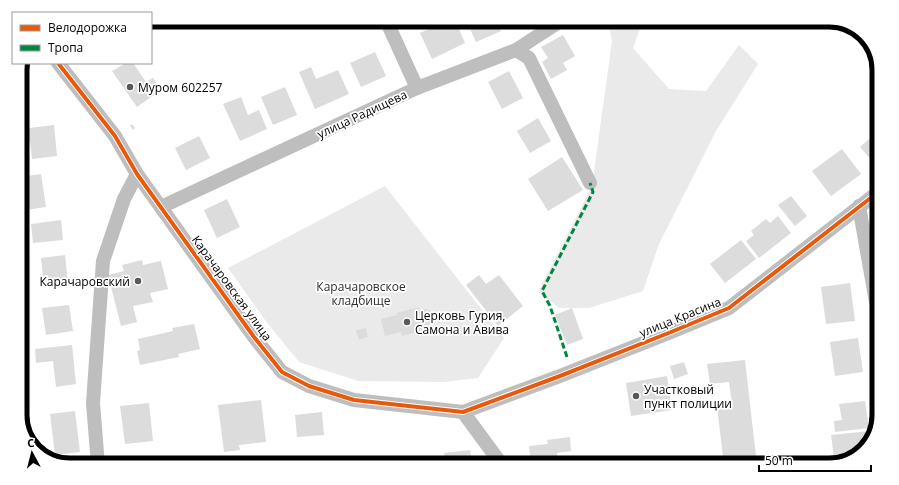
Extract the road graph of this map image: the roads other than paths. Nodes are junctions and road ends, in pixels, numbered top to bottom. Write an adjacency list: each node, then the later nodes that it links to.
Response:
1 (389, 27): 5 (street)
2 (551, 27): 3 (street, улица Радищева)
3 (516, 50): 5 (street, улица Радищева); 7 (street)
4 (59, 64): 6 (street, Карачаровская улица)
5 (416, 88): 10 (street, улица Радищева)
6 (138, 174): 10 (street, Карачаровская улица); 13 (street)
7 (590, 182)
8 (872, 197): 9 (street, улица Красина)
9 (859, 206): 11 (street); 12 (street, улица Красина)
10 (161, 207): 12 (street, Карачаровская улица)
11 (872, 279)
12 (463, 412): 14 (street)
13 (97, 458)
14 (497, 458)

